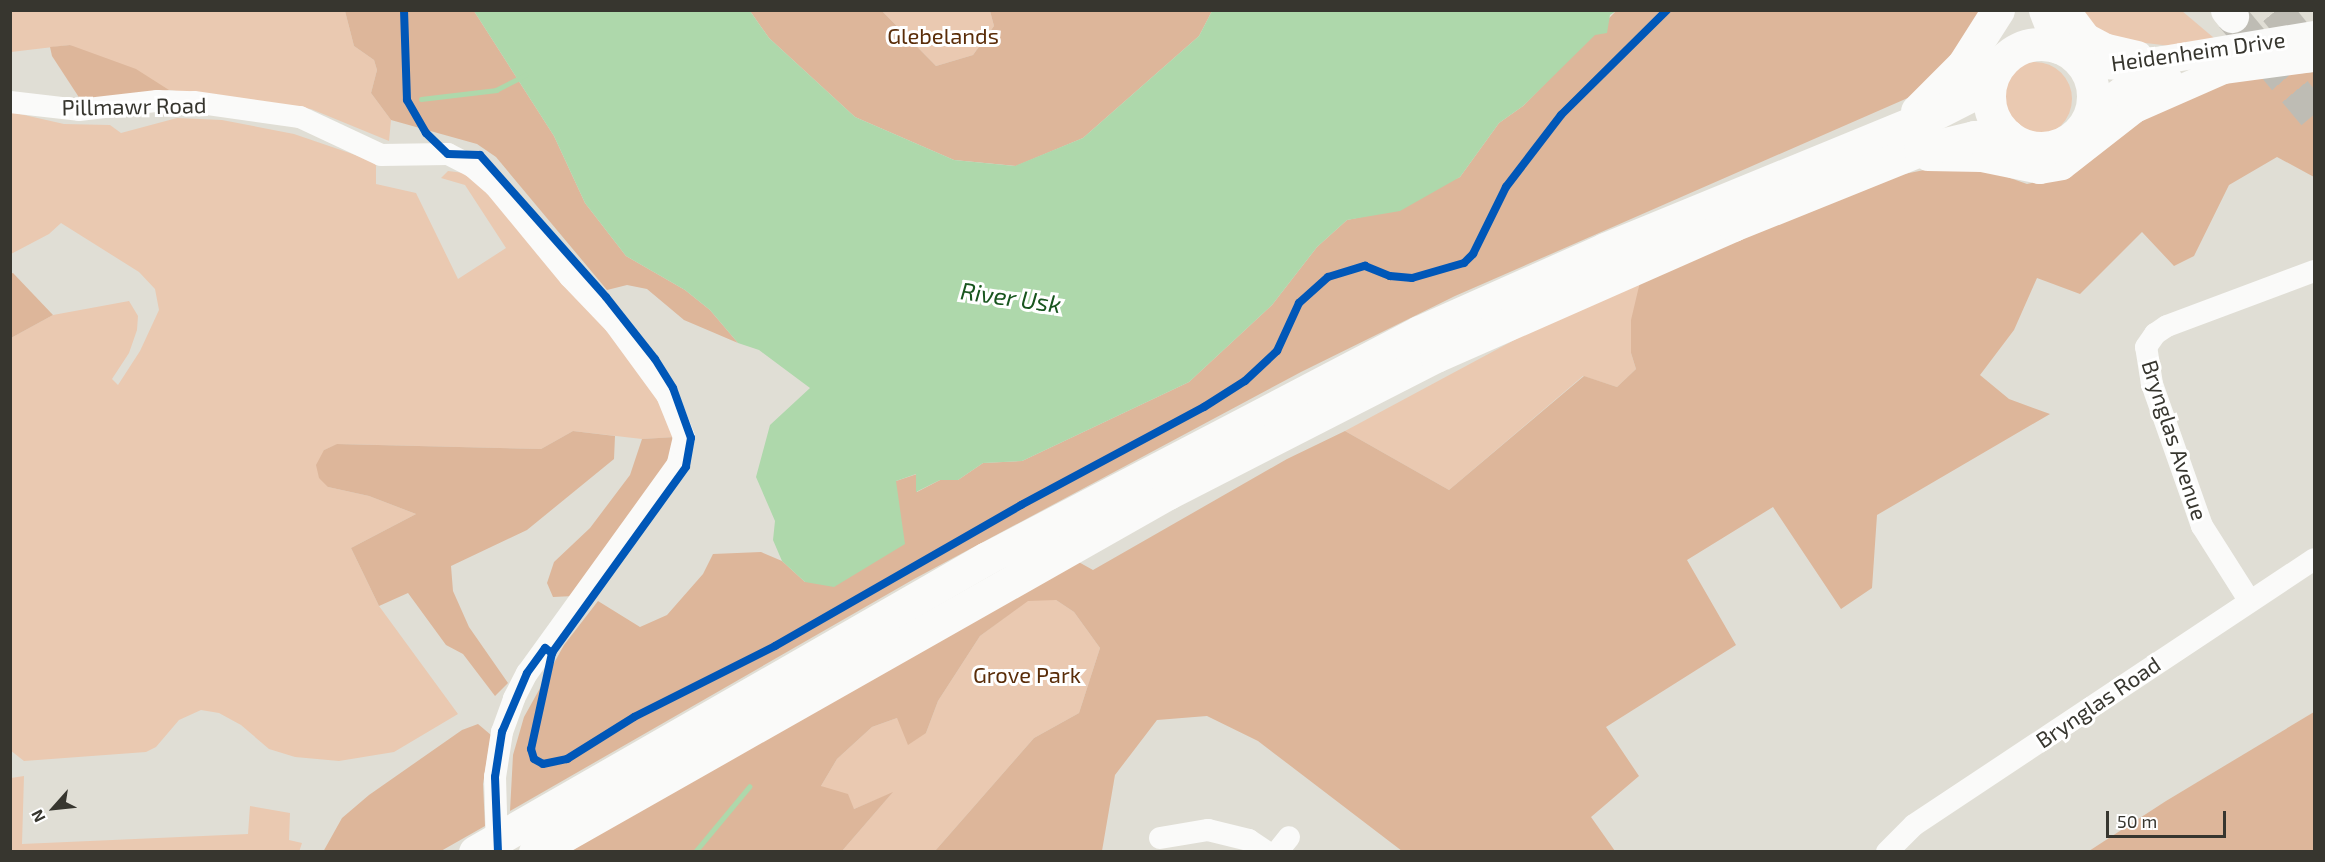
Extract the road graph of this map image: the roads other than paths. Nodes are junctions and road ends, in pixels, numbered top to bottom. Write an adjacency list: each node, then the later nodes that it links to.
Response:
1 (1998, 10): 15 (highway)
2 (2014, 10): 6 (highway)
3 (2045, 10): 7 (highway)
4 (2066, 10): 9 (main road)
5 (2314, 35): 9 (main road, Heidenheim Drive)
6 (2007, 56): 7 (highway); 11 (highway)
7 (2070, 56): 9 (main road, Heidenheim Drive); 13 (highway)
8 (2314, 58): 10 (main road, Heidenheim Drive)
9 (2163, 60)
10 (2228, 68): 13 (main road, Heidenheim Drive); 16 (main road)
11 (1989, 87): 14 (highway); 15 (highway)
12 (10, 102): 23 (street, Pillmawr Road)
13 (2089, 114): 14 (highway)
14 (2008, 136): 16 (highway)
15 (1872, 138): 22 (highway)
16 (1899, 159): 24 (highway)
17 (2314, 271): 19 (street, Brynglas Avenue)
18 (2314, 559): 19 (street, Brynglas Road)
19 (2249, 600): 26 (street, Brynglas Road)
20 (1160, 838): 21 (street)
21 (1186, 841): 25 (street)
22 (475, 852)
23 (498, 852)
24 (535, 852)
25 (1267, 852)
26 (1887, 852)

